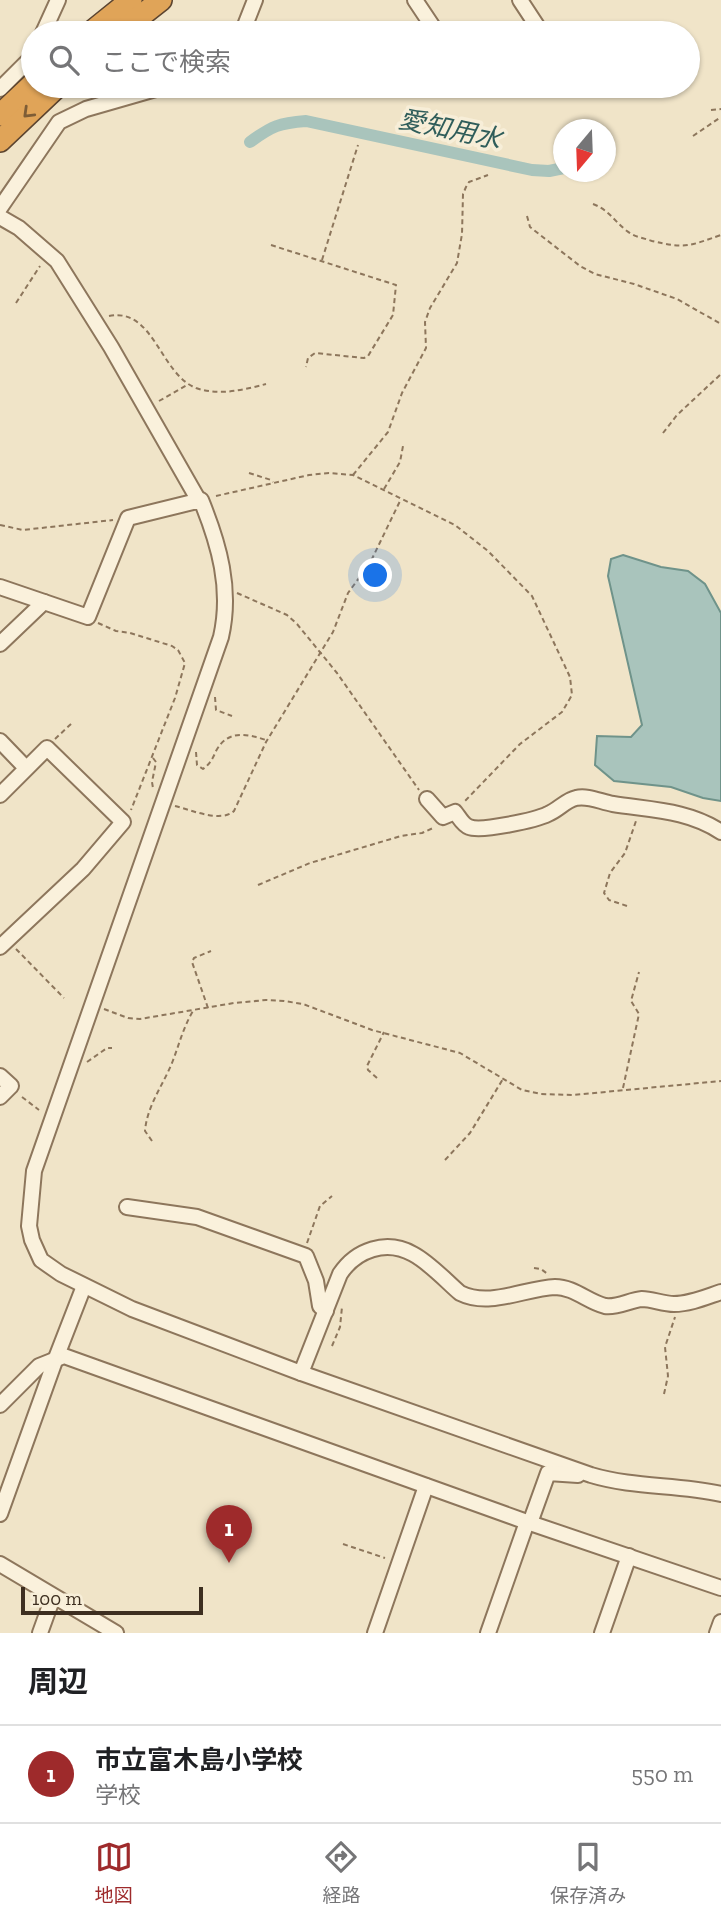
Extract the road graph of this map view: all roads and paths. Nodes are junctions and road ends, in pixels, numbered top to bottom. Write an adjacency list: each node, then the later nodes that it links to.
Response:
1 (58, 0): 7 (street)
2 (131, 0): 8 (highway)
3 (161, 0): 9 (highway)
4 (255, 0): 10 (street)
5 (415, 0): 11 (street)
6 (520, 0): 12 (street)
7 (48, 21)
8 (105, 21)
9 (134, 21)
10 (247, 21)
11 (429, 21)
12 (534, 21)
13 (21, 68): 14 (street)
14 (0, 89)
15 (21, 96): 20 (highway)
16 (45, 98): 23 (highway, one-way to 23)
17 (124, 98): 27 (street)
18 (721, 109): 19 (path)
19 (711, 110)
20 (0, 116)
21 (721, 117): 22 (path)
22 (693, 136)
23 (0, 141)
24 (358, 145): 33 (path)
25 (488, 175): 45 (path)
26 (593, 204): 30 (path)
27 (0, 208)
28 (0, 216): 32 (street)
29 (527, 216): 36 (path)
30 (721, 235)
31 (271, 245): 33 (path)
32 (49, 254): 34 (path); 35 (street)
33 (321, 261): 37 (path)
34 (16, 303)
35 (94, 321): 39 (path); 41 (street)
36 (721, 324)
37 (306, 366)
38 (721, 374): 42 (path)
39 (188, 384): 40 (path); 41 (path)
40 (266, 384)
41 (143, 406): 49 (street)
42 (663, 433)
43 (403, 446): 47 (path)
44 (249, 473): 46 (path)
45 (353, 475): 46 (path); 47 (path)
46 (273, 482): 49 (path)
47 (384, 489): 48 (path)
48 (401, 498): 57 (path); 71 (path)
49 (200, 500): 50 (street); 53 (street)
50 (128, 518): 51 (path); 55 (street)
51 (0, 525)
52 (0, 587): 54 (street)
53 (226, 589): 57 (path); 69 (street)
54 (44, 602): 55 (street); 56 (street)
55 (88, 617): 65 (path)
56 (0, 644)
57 (320, 653): 61 (path); 68 (path)
58 (215, 692): 59 (path)
59 (232, 716)
60 (72, 723): 64 (path)
61 (267, 740): 63 (path); 69 (path)
62 (0, 741): 66 (street)
63 (196, 747)
64 (47, 748): 66 (street); 72 (street)
65 (152, 757): 69 (path); 72 (path)
66 (26, 768): 67 (street)
67 (0, 795)
68 (427, 799): 71 (street)
69 (162, 806): 80 (street)
70 (648, 808): 71 (street); 73 (street); 75 (path)
71 (449, 814): 74 (path)
72 (123, 822): 76 (street)
73 (721, 832)
74 (258, 885)
75 (627, 906)
76 (4, 943): 79 (path)
77 (211, 951): 81 (path)
78 (639, 972): 90 (path)
79 (64, 998)
80 (93, 1005): 82 (path); 91 (street)
81 (208, 1008): 82 (path); 83 (path)
82 (193, 1011): 92 (path)
83 (384, 1032): 86 (path); 87 (path)
84 (112, 1048): 85 (path)
85 (87, 1062)
86 (377, 1078)
87 (503, 1079): 90 (path); 93 (path)
88 (721, 1081): 90 (path)
89 (4, 1086): 91 (path)
90 (623, 1090)
91 (54, 1116): 97 (street)
92 (152, 1141)
93 (445, 1160)
94 (332, 1196): 96 (path)
95 (127, 1207): 96 (street)
96 (306, 1256): 100 (street)
97 (84, 1286): 101 (street); 102 (street)
98 (721, 1292): 99 (street)
99 (676, 1304): 100 (street); 103 (path)
100 (326, 1311): 102 (street)
101 (56, 1358): 104 (street); 106 (street); 108 (street)
102 (301, 1373): 105 (street)
103 (664, 1394)
104 (0, 1405)
105 (584, 1472): 107 (street); 109 (street)
106 (426, 1486): 109 (street); 112 (street)
107 (721, 1494)
108 (0, 1514)
109 (529, 1522): 111 (street); 120 (street)
110 (343, 1544): 112 (path)
111 (629, 1556): 114 (street); 121 (street)
112 (399, 1563): 119 (street)
113 (0, 1564): 115 (street)
114 (721, 1588)
115 (53, 1597): 117 (street); 118 (street)
116 (721, 1622): 122 (street)
117 (40, 1633)
118 (116, 1633)
119 (375, 1633)
120 (488, 1633)
121 (602, 1633)
122 (717, 1633)

